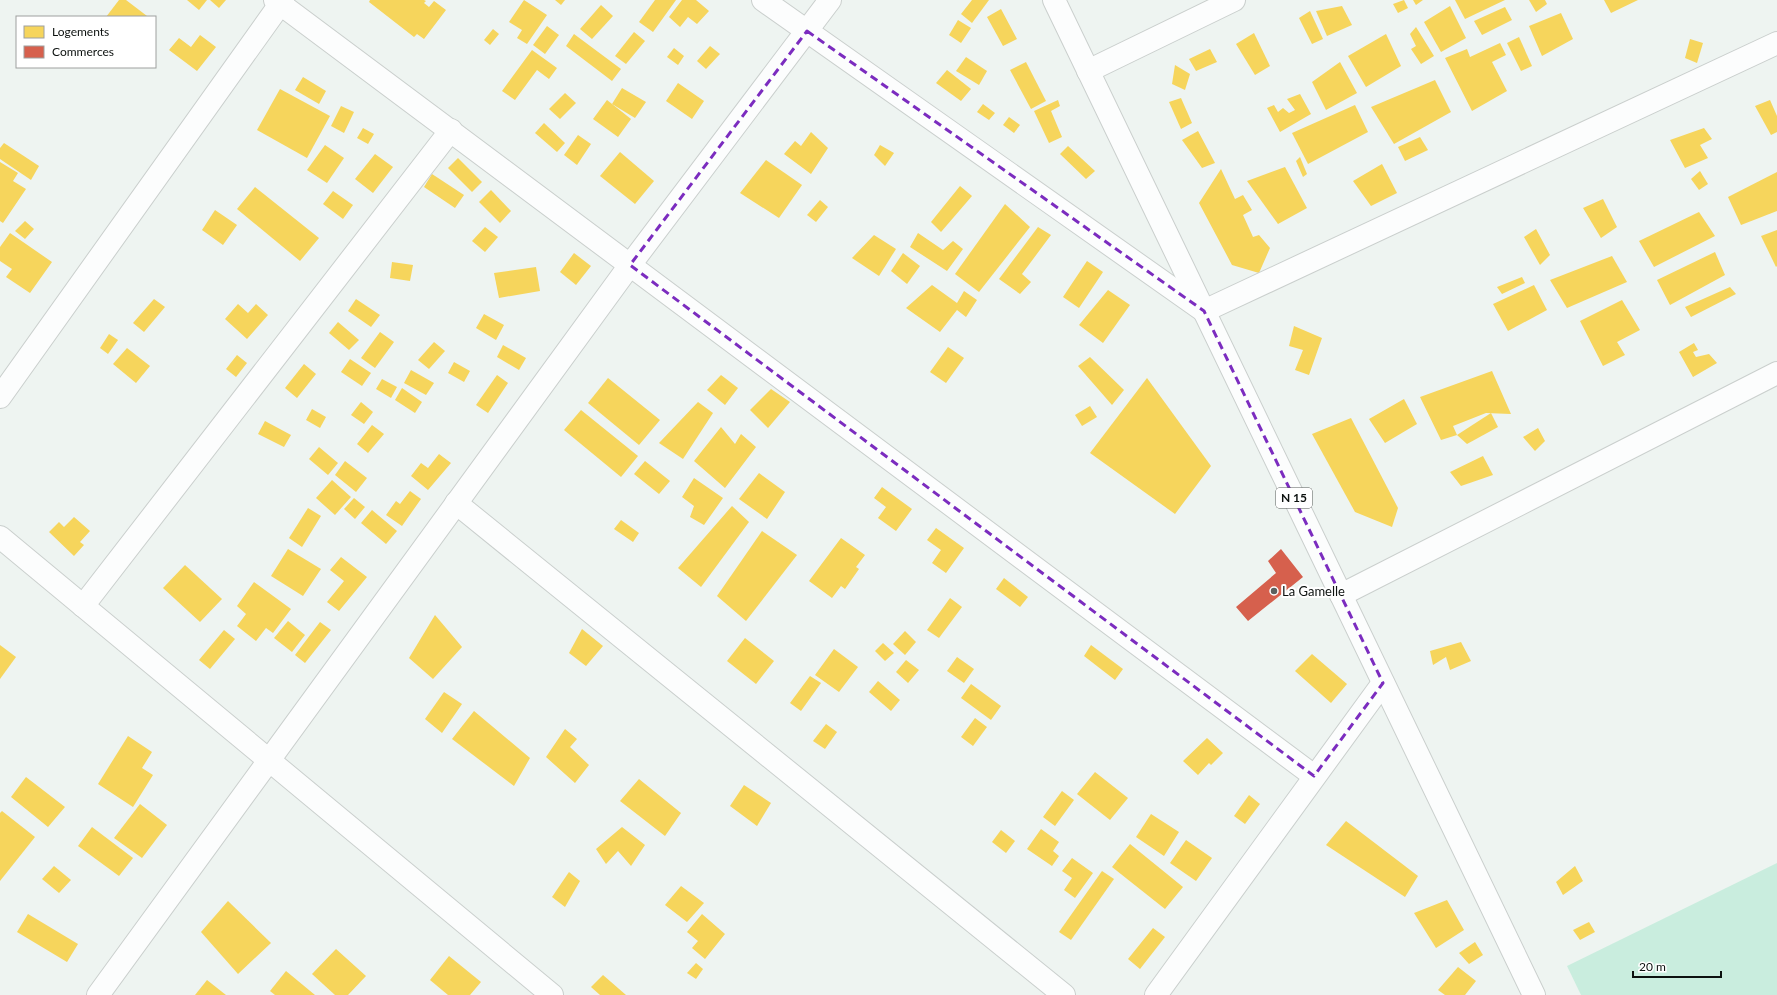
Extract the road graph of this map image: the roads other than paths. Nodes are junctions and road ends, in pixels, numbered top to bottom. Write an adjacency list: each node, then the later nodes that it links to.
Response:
1 (762, 0): 6 (street)
2 (830, 0): 6 (street)
3 (1054, 0): 8 (street, N 15)
4 (1234, 0): 8 (street)
5 (279, 1): 9 (street); 13 (street)
6 (807, 31): 10 (street); 11 (street)
7 (1777, 43): 11 (street)
8 (1088, 71): 11 (street, N 15)
9 (451, 130): 10 (street); 17 (street)
10 (630, 265): 14 (street); 20 (street)
11 (1204, 311): 16 (street, N 15)
12 (1777, 373): 16 (street)
13 (0, 397)
14 (456, 504): 19 (street); 23 (street)
15 (0, 537): 17 (street)
16 (1341, 595): 18 (street, N 15)
17 (83, 606): 19 (street)
18 (1383, 683): 20 (street); 25 (street, N 15)
19 (269, 760): 21 (street); 22 (street)
20 (1314, 776): 24 (street)
21 (98, 995)
22 (552, 995)
23 (1064, 995)
24 (1156, 995)
25 (1534, 995)

